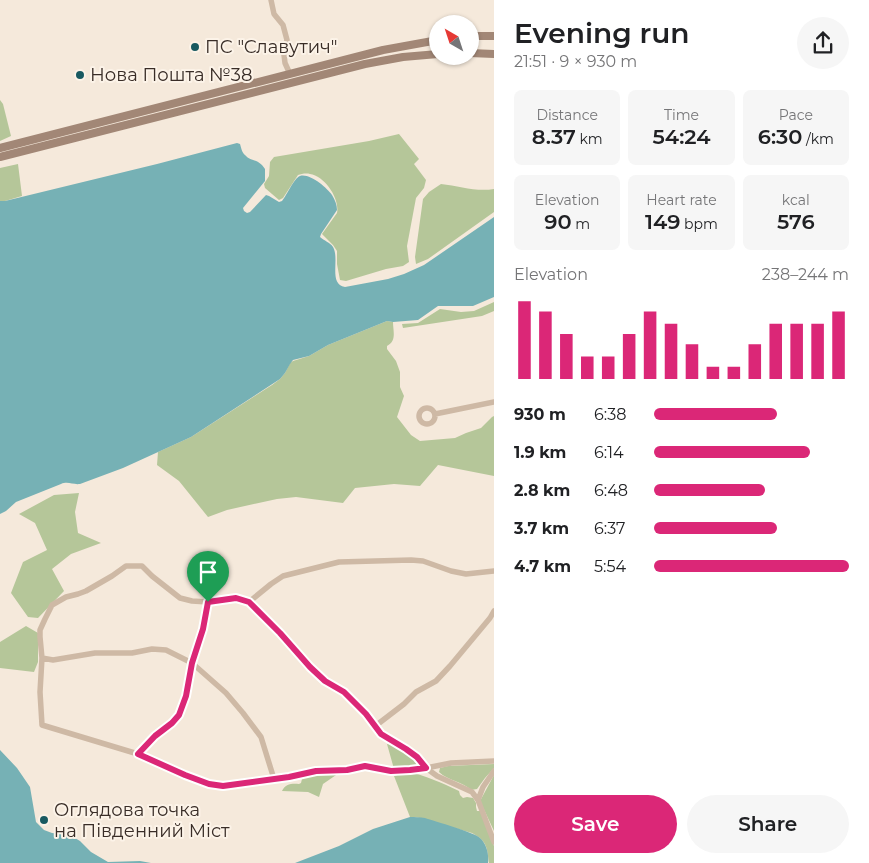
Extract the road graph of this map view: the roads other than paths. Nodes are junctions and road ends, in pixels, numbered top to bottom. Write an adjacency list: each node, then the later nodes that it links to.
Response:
1 (271, 0): 8 (street)
2 (479, 36): 3 (main road)
3 (494, 36)
4 (429, 41): 8 (main road)
5 (479, 53): 6 (main road)
6 (494, 54)
7 (429, 55): 10 (main road)
8 (290, 74): 9 (main road)
9 (0, 148)
10 (0, 157)
11 (494, 402): 12 (street)
12 (435, 414)
13 (494, 572): 15 (street)
14 (208, 602): 15 (street); 17 (street); 18 (street)
15 (249, 602): 19 (street)
16 (494, 611): 19 (street)
17 (42, 658): 18 (street); 20 (street)
18 (192, 663): 20 (street); 24 (street)
19 (374, 727): 22 (street)
20 (138, 754): 24 (street)
21 (494, 761): 22 (street)
22 (426, 768): 24 (street); 25 (street)
23 (494, 771): 25 (street)
24 (274, 779)
25 (478, 800): 26 (street)
26 (494, 842)

